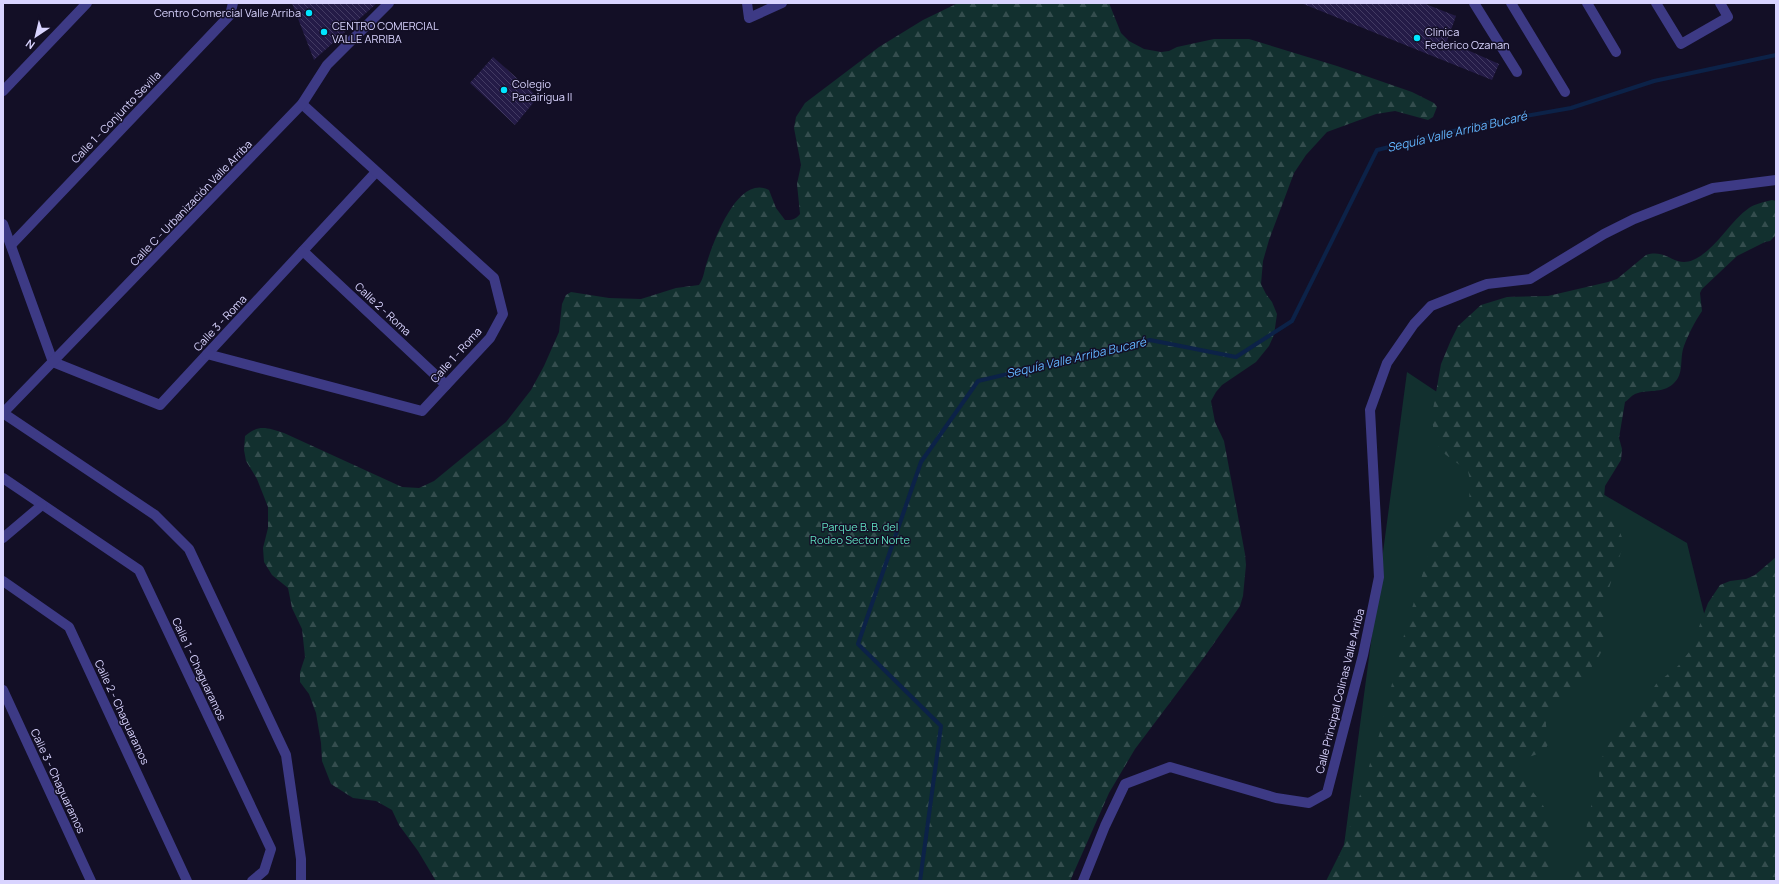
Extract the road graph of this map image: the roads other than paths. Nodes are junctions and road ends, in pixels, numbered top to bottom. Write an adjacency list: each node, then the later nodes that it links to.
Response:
1 (87, 3): 13 (street)
2 (233, 3): 19 (street, Calle 1 - Conjunto Sevilla)
3 (389, 3): 15 (street, Calle C - Urbanización Valle Arriba)
4 (747, 3): 5 (street)
5 (782, 3)
6 (1474, 3): 12 (street)
7 (1511, 3): 14 (street)
8 (1587, 3): 11 (street)
9 (1656, 3): 10 (street)
10 (1720, 3)
11 (1616, 52)
12 (1517, 72)
13 (3, 91)
14 (1565, 92)
15 (302, 104): 16 (street, Calle 1 - Roma); 22 (street, Calle C - Urbanización Valle Arriba)
16 (376, 172): 20 (street, Calle 3 - Roma); 23 (street, Calle 1 - Roma)
17 (1776, 180): 34 (street, Calle Principal Colinas Valle Arriba)
18 (3, 224): 19 (street)
19 (11, 245): 22 (street)
20 (303, 251): 21 (street, Calle 3 - Roma); 23 (street, Calle 2 - Roma)
21 (207, 354): 22 (street, Calle 3 - Roma); 23 (street, Calle 1 - Roma)
22 (53, 362): 24 (street, Calle C - Urbanización Valle Arriba)
23 (446, 385)
24 (3, 413): 33 (street)
25 (3, 478): 26 (street, Calle 1 - Chaguaramos)
26 (42, 505): 27 (street); 32 (street, Calle 1 - Chaguaramos)
27 (3, 538)
28 (3, 581): 31 (street, Calle 2 - Chaguaramos)
29 (3, 690): 30 (street, Calle 3 - Chaguaramos)
30 (91, 881)
31 (187, 881)
32 (252, 881)
33 (301, 881)
34 (1083, 881)

